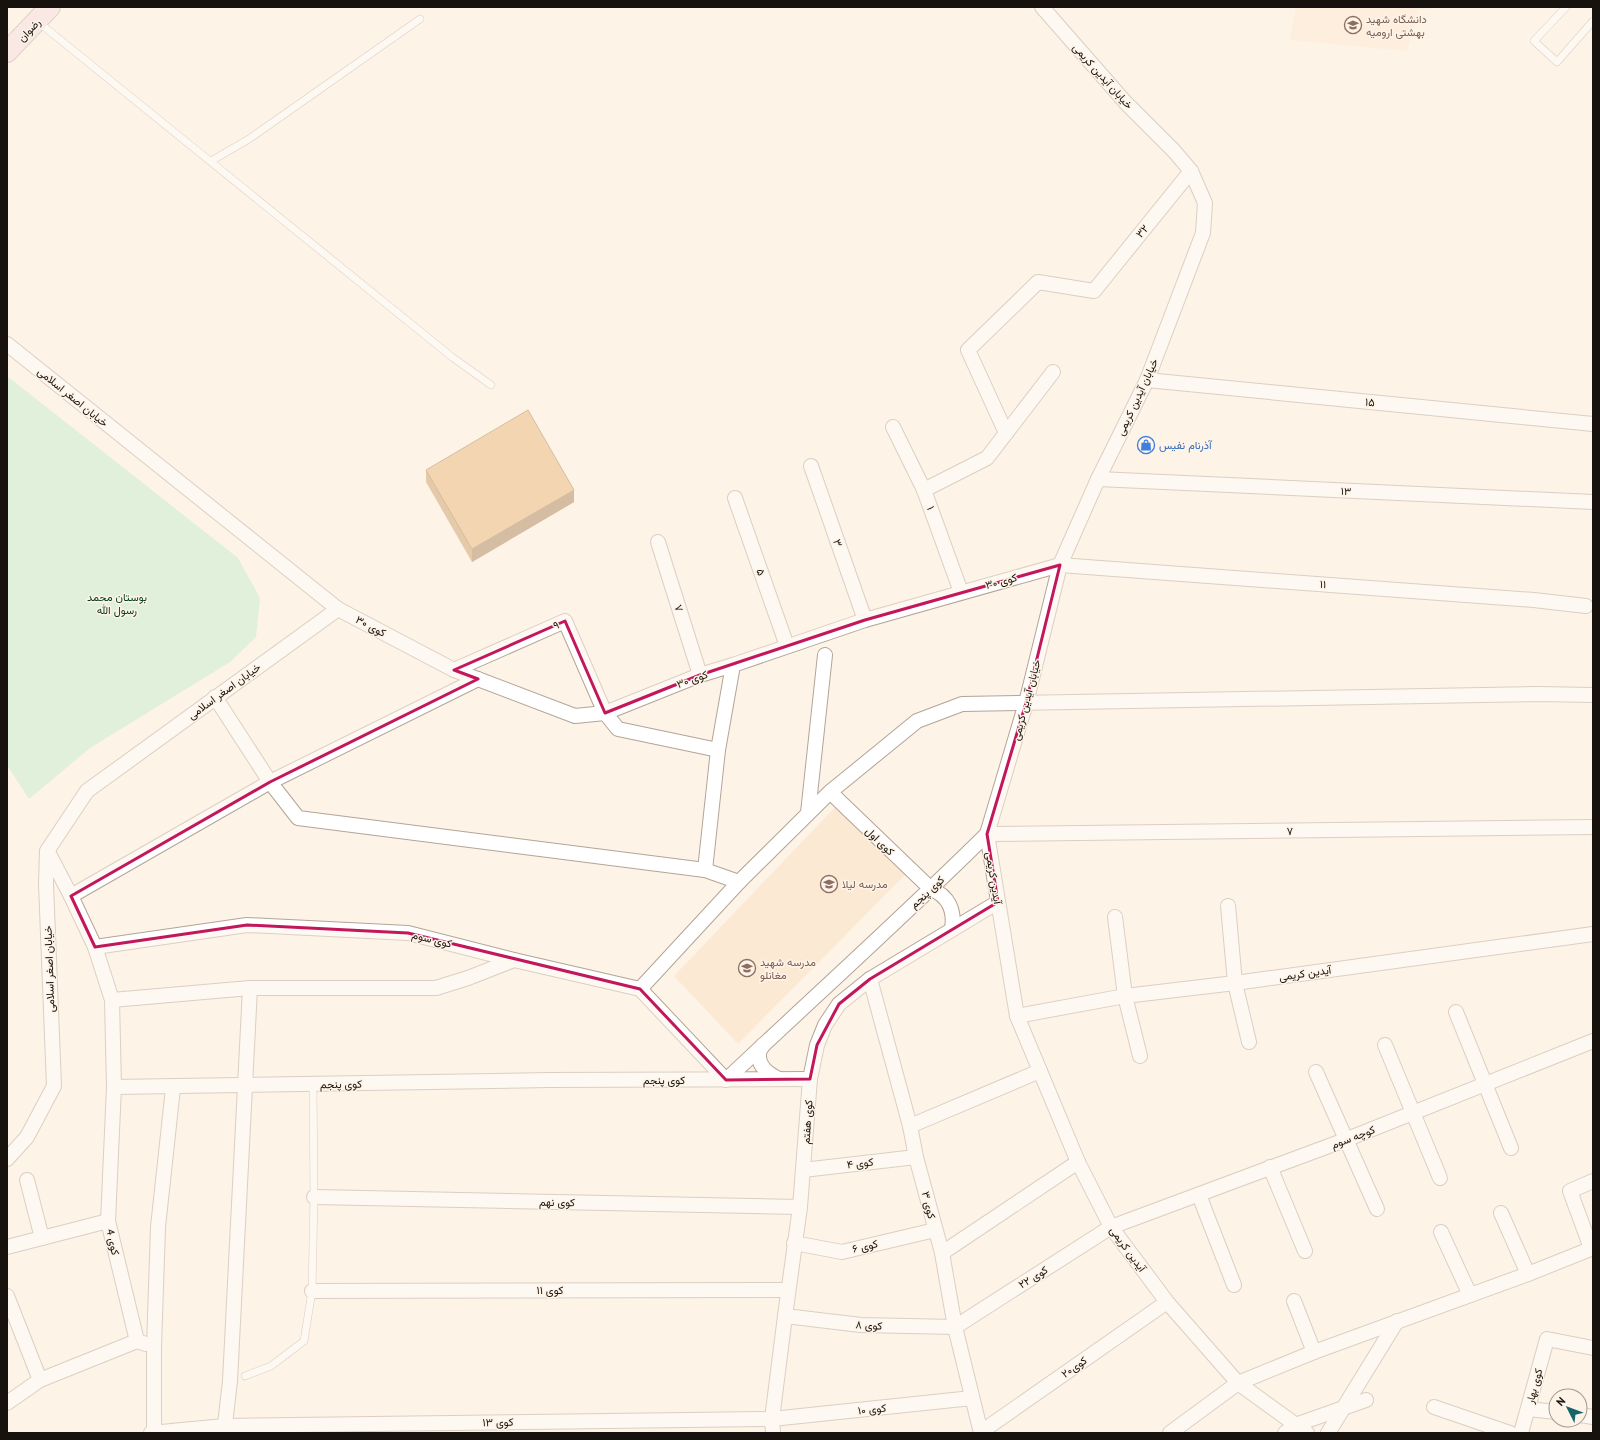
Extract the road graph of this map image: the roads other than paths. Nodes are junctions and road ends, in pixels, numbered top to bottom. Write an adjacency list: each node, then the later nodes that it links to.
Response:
1 (1042, 7): 8 (street, خیابان آیدین کریمی)
2 (1566, 7): 5 (lane)
3 (43, 14): 6 (main road, رضوان); 7 (lane)
4 (420, 19): 7 (lane)
5 (1593, 21)
6 (7, 52)
7 (210, 161): 12 (lane)
8 (1191, 171): 11 (street, خیابان آیدین کریمی); 15 (street, ۳۲)
9 (7, 344): 25 (street, خیابان اصغر اسلامی)
10 (1053, 372): 15 (street)
11 (1147, 380): 13 (street, ۱۵); 17 (street, خیابان آیدین کریمی)
12 (491, 384)
13 (1593, 424)
14 (893, 427): 18 (street, ۱)
15 (1006, 433): 18 (street)
16 (811, 466): 26 (street, ۳)
17 (1098, 480): 20 (street, ۱۳); 22 (street, خیابان آیدین کریمی)
18 (924, 490): 23 (street, ۱)
19 (735, 498): 27 (street, ۵)
20 (1593, 502)
21 (658, 542): 31 (street, ۷)
22 (1060, 565): 23 (street, کوی ۳۰); 24 (street, ۱۱); 35 (street, خیابان آیدین کریمی)
23 (961, 592): 26 (street, کوی ۳۰)
24 (1586, 606)
25 (338, 609): 30 (street, کوی ۳۰); 34 (street, خیابان اصغر اسلامی)
26 (865, 620): 27 (street, کوی ۳۰)
27 (787, 646): 29 (street, کوی ۳۰)
28 (825, 655): 40 (street)
29 (734, 665): 31 (street, کوی ۳۰); 37 (street)
30 (454, 670): 32 (street, کوی ۳۰); 36 (street, ۹)
31 (700, 674): 36 (street, کوی ۳۰)
32 (478, 679): 36 (street, کوی ۳۰); 38 (street)
33 (1593, 695): 35 (street)
34 (215, 698): 38 (street); 43 (street, خیابان اصغر اسلامی)
35 (1026, 703): 39 (street); 42 (street, خیابان آیدین کریمی)
36 (605, 713): 37 (street)
37 (718, 750): 44 (street)
38 (270, 782): 44 (street); 47 (street)
39 (830, 792): 40 (street); 46 (street, کوی اول)
40 (808, 813): 45 (street)
41 (1593, 827): 42 (street, ۷)
42 (987, 834): 46 (street, کوی پنجم); 48 (street, آیدین کریمی)
43 (47, 851): 47 (street); 83 (street, خیابان اصغر اسلامی)
44 (705, 870): 45 (street)
45 (739, 882): 58 (street)
46 (930, 890): 51 (street, کوی اول); 65 (street, کوی پنجم)
47 (71, 896): 53 (street)
48 (998, 902): 51 (street, کوی هفتم); 62 (street, آیدین کریمی)
49 (1228, 906): 56 (street)
50 (1115, 917): 59 (street)
51 (952, 929): 55 (street, کوی هفتم)
52 (1593, 934): 56 (street, آیدین کریمی)
53 (95, 947): 54 (street, کوی سوم); 60 (street)
54 (514, 960): 57 (street); 58 (street, کوی سوم)
55 (870, 979): 71 (street, کوی هفتم); 79 (street, کوی ۳)
56 (1235, 983): 59 (street, آیدین کریمی); 64 (street)
57 (250, 988): 60 (street); 74 (street)
58 (640, 989): 72 (street)
59 (1125, 996): 62 (street, آیدین کریمی); 67 (street)
60 (112, 1000): 76 (street)
61 (1456, 1012): 75 (street)
62 (1017, 1016): 68 (street, آیدین کریمی)
63 (1593, 1041): 75 (street, کوچه سوم)
64 (1249, 1042)
65 (763, 1045): 70 (street); 72 (street, کوی پنجم)
66 (1385, 1045): 78 (street)
67 (1140, 1056)
68 (1040, 1071): 79 (street); 84 (street, آیدین کریمی)
69 (1316, 1072): 80 (street)
70 (779, 1079): 71 (street); 72 (street)
71 (810, 1079): 86 (street, کوی هفتم)
72 (726, 1080): 73 (street, کوی پنجم)
73 (313, 1084): 74 (street, کوی پنجم); 91 (lane)
74 (245, 1085): 77 (street, کوی پنجم); 130 (street)
75 (1485, 1085): 78 (street, کوچه سوم); 81 (street)
76 (114, 1088): 77 (street, کوی پنجم); 95 (street)
77 (173, 1088): 117 (street)
78 (1413, 1113): 80 (street, کوچه سوم); 87 (street)
79 (910, 1126): 82 (street, کوی ۳)
80 (1345, 1140): 85 (street, کوچه سوم); 93 (street)
81 (1511, 1148)
82 (916, 1157): 86 (street, کوی ۴); 97 (street, کوی ۳)
83 (7, 1159)
84 (1078, 1162): 96 (street, آیدین کریمی); 104 (street)
85 (1270, 1167): 90 (street, کوچه سوم); 103 (street)
86 (804, 1170): 92 (street, کوی هفتم)
87 (1440, 1178)
88 (27, 1180): 99 (street)
89 (1593, 1181): 102 (street)
90 (1199, 1194): 96 (street, کوچه سوم); 106 (street)
91 (314, 1197): 92 (street, کوی نهم); 108 (lane)
92 (800, 1207): 100 (street, کوی هفتم)
93 (1377, 1209)
94 (1501, 1213): 105 (street)
95 (108, 1221): 99 (street, کوی 4); 116 (street, کوی 4)
96 (1111, 1227): 112 (street, آیدین کریمی); 115 (street, کوی ۲۲)
97 (935, 1230): 100 (street, کوی ۶); 104 (street, کوی ۳)
98 (1442, 1232): 109 (street)
99 (42, 1238): 101 (street, کوی 4)
100 (794, 1242): 107 (street, کوی هفتم)
101 (7, 1247)
102 (1592, 1248): 105 (street)
103 (1305, 1251)
104 (942, 1253): 115 (street, کوی ۳)
105 (1528, 1274): 109 (street)
106 (1234, 1285)
107 (788, 1290): 108 (street, کوی ۱۱); 113 (street, کوی هفتم)
108 (312, 1291): 120 (lane)
109 (1470, 1295): 114 (street)
110 (7, 1296): 121 (street)
111 (1294, 1301): 119 (street)
112 (1167, 1302): 122 (street, آیدین کریمی); 133 (street, کوی۲۰)
113 (785, 1316): 115 (street, کوی ۸); 129 (street, کوی هفتم)
114 (1397, 1321): 119 (street); 135 (street)
115 (955, 1327): 123 (street, کوی ۳)
116 (137, 1341): 117 (street); 121 (street)
117 (154, 1346): 132 (street)
118 (1593, 1348): 127 (street, کوی بهار)
119 (1314, 1352): 122 (street)
120 (245, 1376)
121 (40, 1380): 125 (street)
122 (1238, 1383): 131 (street, آیدین کریمی); 134 (street)
123 (972, 1398): 129 (street, کوی ۱۰); 133 (street, کوی ۳)
124 (1366, 1400): 131 (street)
125 (7, 1403)
126 (1434, 1407): 136 (street)
127 (1528, 1409): 128 (street); 137 (street, کوی بهار)
128 (1548, 1411)
129 (773, 1426): 130 (street, کوی ۱۳)
130 (224, 1429): 132 (street, کوی ۱۳)
131 (1296, 1430)
132 (153, 1432)
133 (981, 1433)
134 (1170, 1433)
135 (1328, 1433)
136 (1510, 1433)
137 (1521, 1433)

